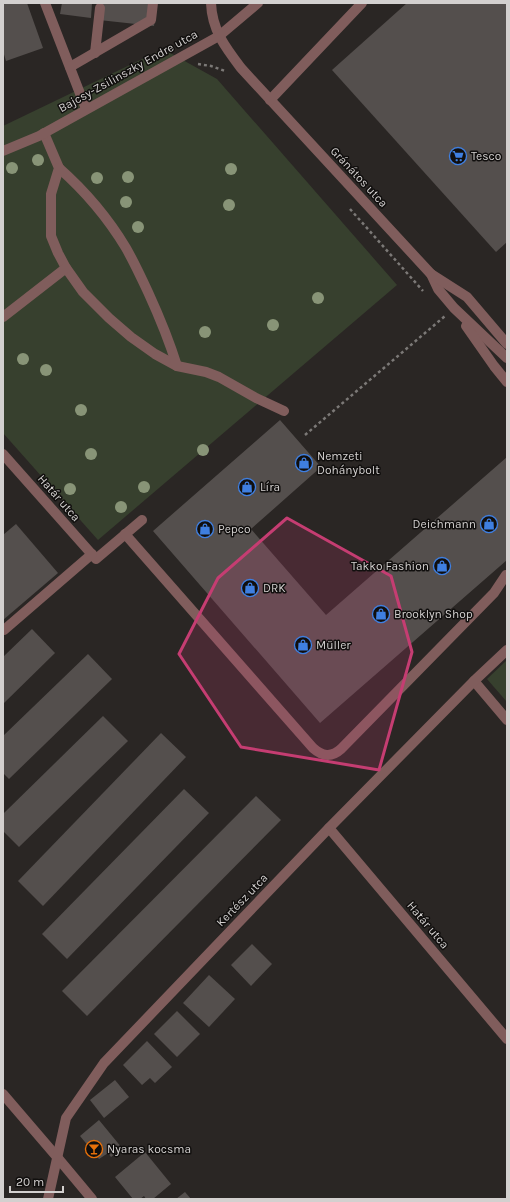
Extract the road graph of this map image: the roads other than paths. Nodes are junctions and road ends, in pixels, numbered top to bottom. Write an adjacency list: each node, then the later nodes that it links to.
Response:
1 (45, 3): 9 (street)
2 (153, 3): 8 (street)
3 (210, 3): 7 (street, Gránátos utca)
4 (258, 3): 7 (street, Bajcsy-Zsilinszky Endre utca)
5 (362, 3): 10 (street)
6 (100, 8): 8 (street)
7 (219, 36): 10 (street, Gránátos utca); 11 (street, Bajcsy-Zsilinszky Endre utca)
8 (95, 53): 9 (street)
9 (70, 67): 11 (street)
10 (270, 100): 16 (street, Gránátos utca)
11 (86, 109): 12 (street, Bajcsy-Zsilinszky Endre utca)
12 (44, 133): 13 (street, Bajcsy-Zsilinszky Endre utca); 14 (street)
13 (3, 150)
14 (59, 168): 15 (street); 21 (street)
15 (66, 268): 18 (street); 21 (street)
16 (431, 274): 17 (street, Gránátos utca); 19 (street)
17 (454, 308): 20 (street, Gránátos utca); 22 (street)
18 (3, 317)
19 (507, 344)
20 (507, 358)
21 (177, 366): 23 (street)
22 (507, 382)
23 (284, 411)
24 (3, 454): 27 (street, Határ utca)
25 (142, 520): 26 (street)
26 (126, 534): 27 (street); 28 (street)
27 (94, 556): 29 (street)
28 (506, 575)
29 (4, 630)
30 (507, 650): 31 (street, Kertész utca)
31 (474, 681): 32 (street); 33 (street, Kertész utca)
32 (507, 720)
33 (329, 828): 34 (street, Határ utca); 36 (street, Kertész utca)
34 (507, 1039)
35 (3, 1094): 36 (street)
36 (57, 1157): 37 (street, Kertész utca); 38 (street)
37 (48, 1199)
38 (92, 1199)

